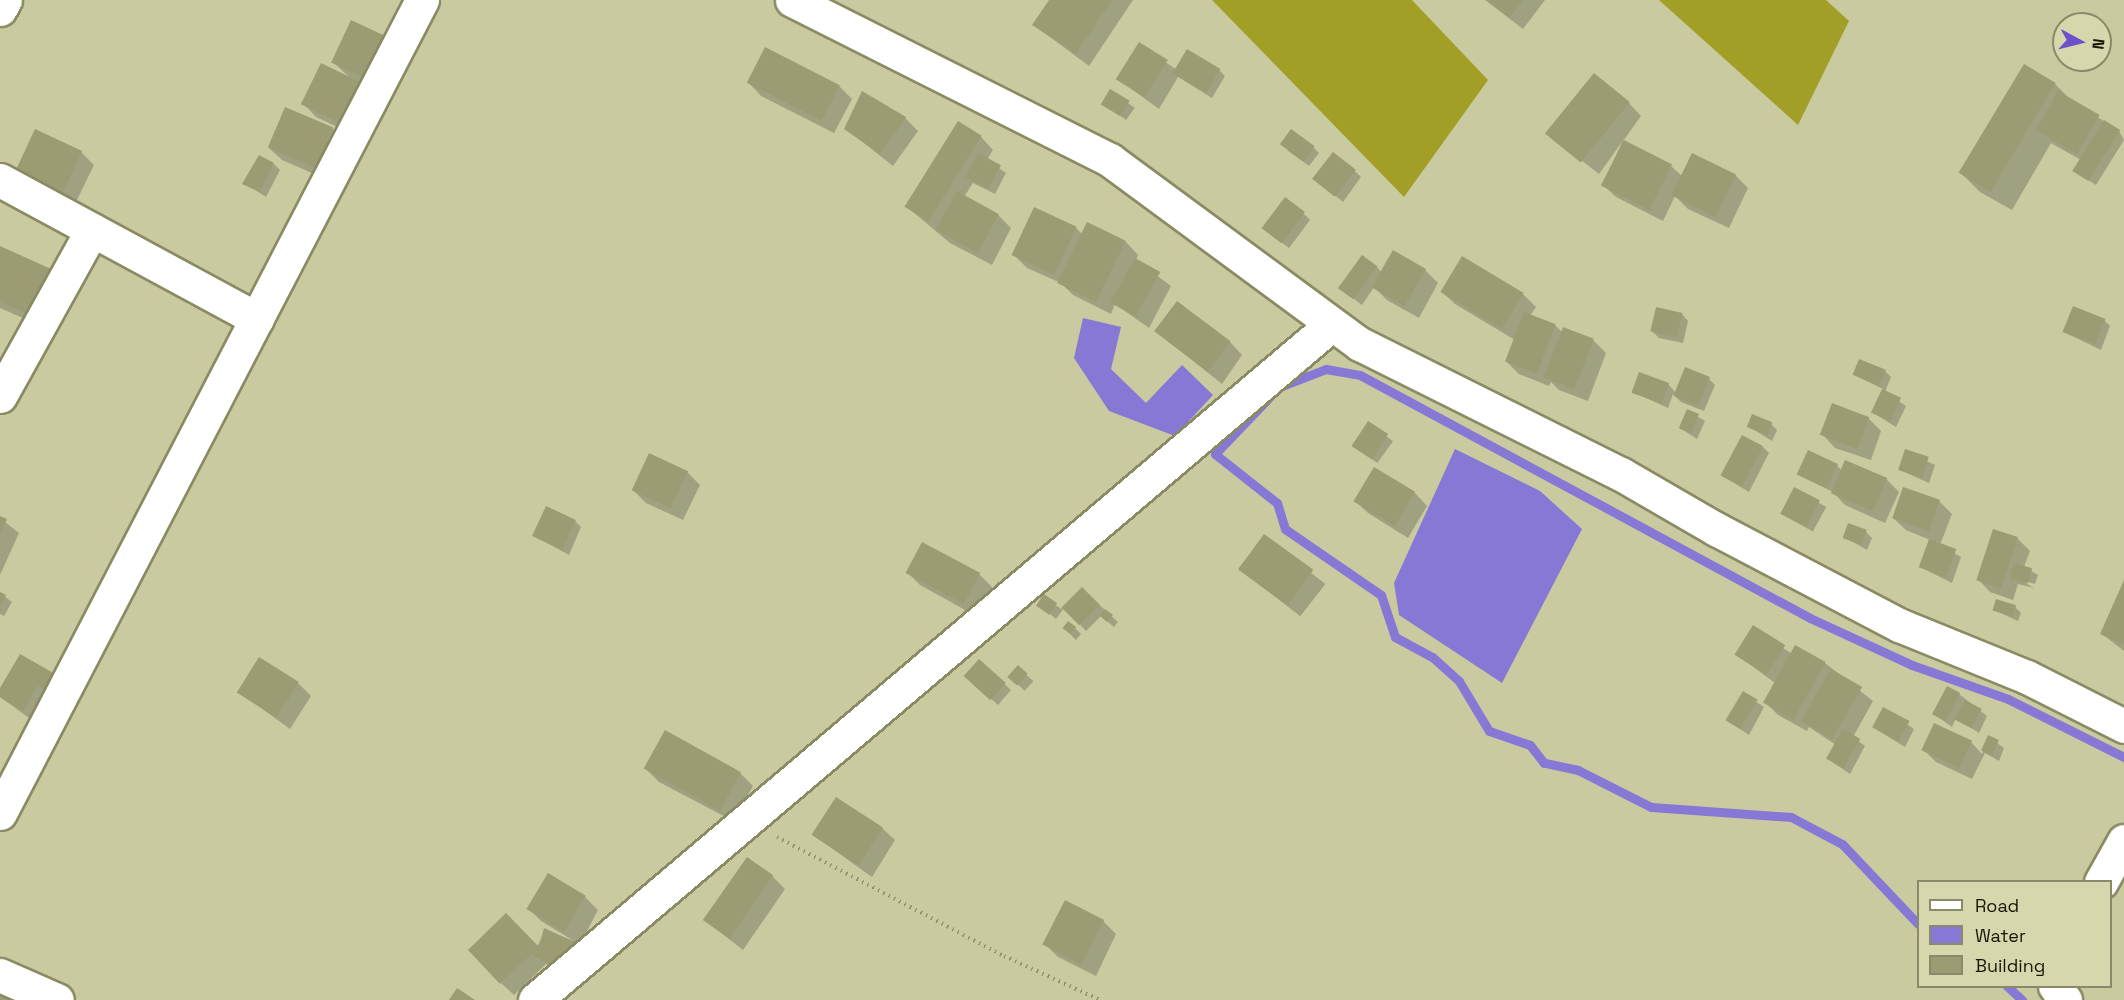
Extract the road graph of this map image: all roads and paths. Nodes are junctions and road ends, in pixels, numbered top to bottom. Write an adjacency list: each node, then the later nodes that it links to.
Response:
1 (5, 0): 4 (street)
2 (422, 0): 7 (street)
3 (792, 0): 8 (street)
4 (0, 9)
5 (0, 180): 6 (street)
6 (92, 230): 7 (street); 9 (street)
7 (257, 319): 11 (street)
8 (1331, 325): 10 (street); 12 (street)
9 (0, 396)
10 (2124, 726)
11 (0, 813)
12 (746, 821): 18 (street); 19 (path)
13 (2124, 841): 14 (street)
14 (2102, 880)
15 (0, 975): 17 (street)
16 (2056, 988): 20 (street)
17 (57, 1000)
18 (535, 1000)
19 (1100, 1000)
20 (2065, 1000)

